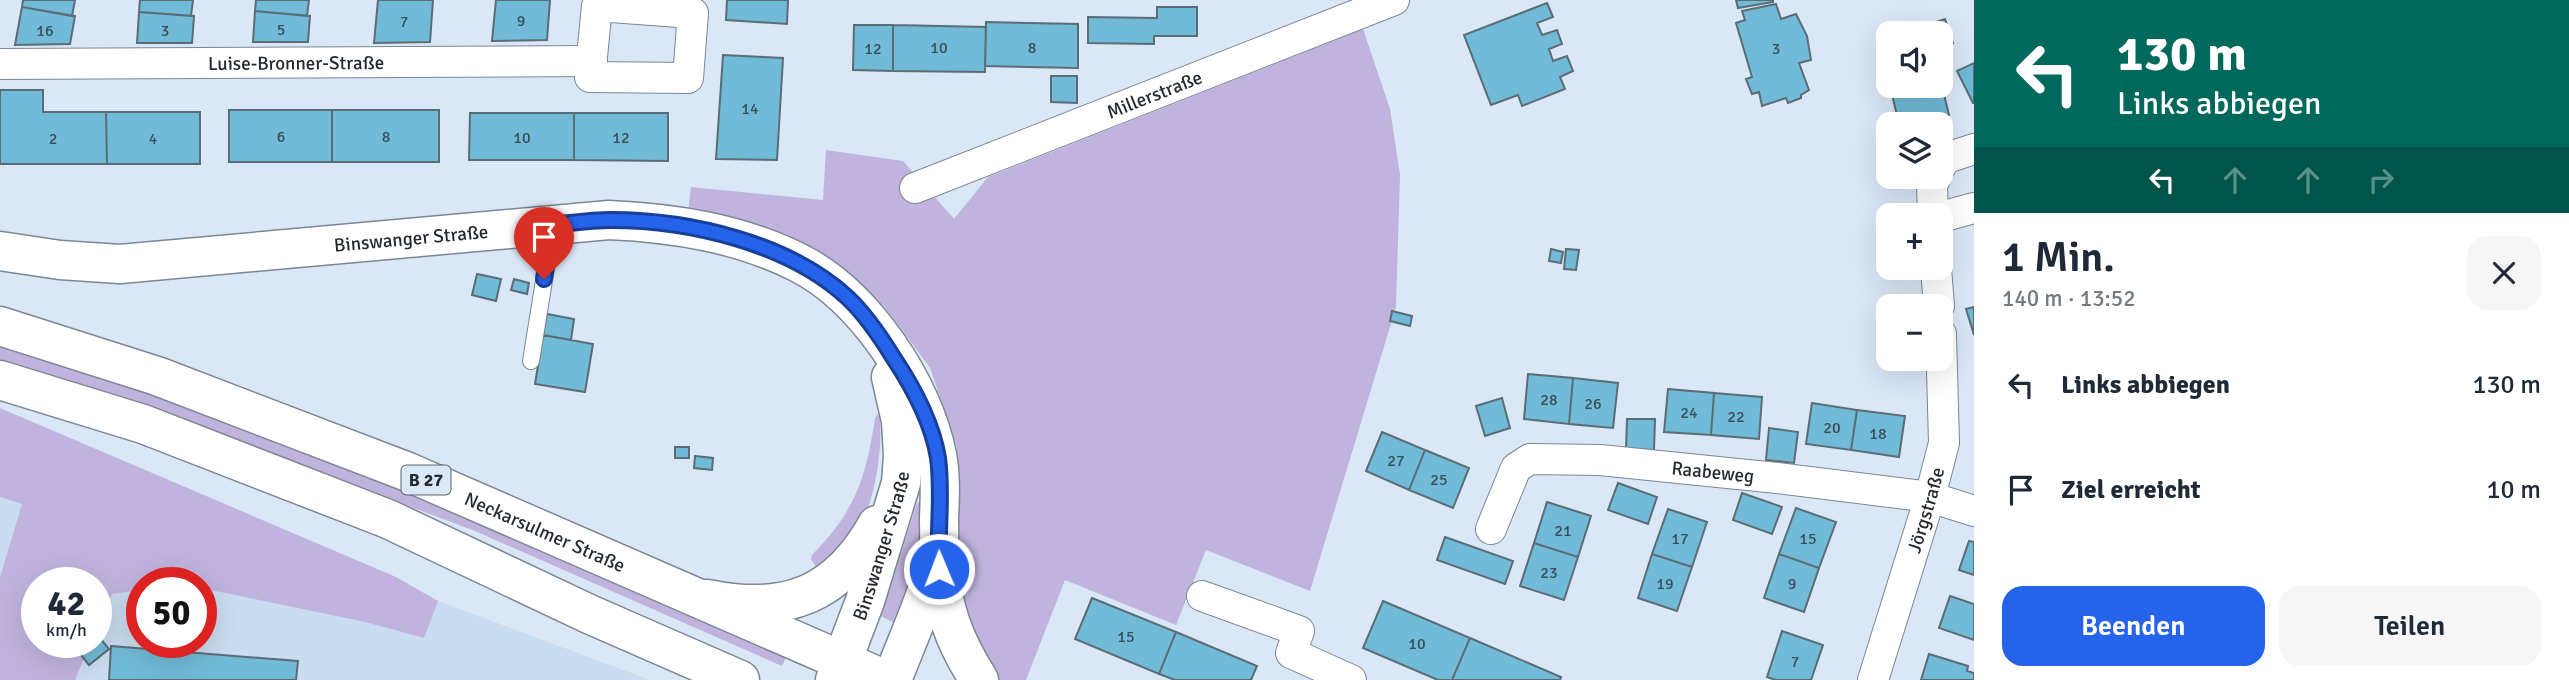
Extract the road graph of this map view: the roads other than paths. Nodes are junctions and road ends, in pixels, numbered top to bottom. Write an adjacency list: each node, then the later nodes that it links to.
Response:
1 (1394, 0): 6 (street, Millerstraße)
2 (592, 61): 3 (street, Luise-Bronner-Straße)
3 (0, 64)
4 (1974, 149): 5 (street)
5 (1953, 156)
6 (915, 188)
7 (1974, 208): 8 (street)
8 (1953, 214)
9 (552, 225): 10 (main road, Binswanger Straße); 12 (main road, Binswanger Straße); 13 (lane)
10 (0, 251)
11 (0, 326): 21 (main road, Neckarsulmer Straße / B 27)
12 (875, 328): 16 (main road, Binswanger Straße); 20 (main road, Binswanger Straße)
13 (531, 361)
14 (1942, 371): 17 (street, Jörgstraße)
15 (0, 380): 23 (main road, B 27)
16 (901, 483): 21 (main road); 24 (main road, Binswanger Straße)
17 (1930, 497): 18 (street, Raabeweg); 19 (street, Raabeweg); 31 (street, Jörgstraße)
18 (1974, 511)
19 (1492, 529)
20 (938, 549): 28 (main road, Binswanger Straße); 29 (main road)
21 (688, 596): 24 (main road, Neckarsulmer Straße / B 27)
22 (1202, 596): 30 (street)
23 (589, 614): 25 (main road); 26 (main road, B 27)
24 (839, 670): 27 (main road, Neckarsulmer Straße / B 27)
25 (692, 680)
26 (740, 680)
27 (886, 680)
28 (892, 680)
29 (979, 680)
30 (1351, 680)
31 (1873, 680)

